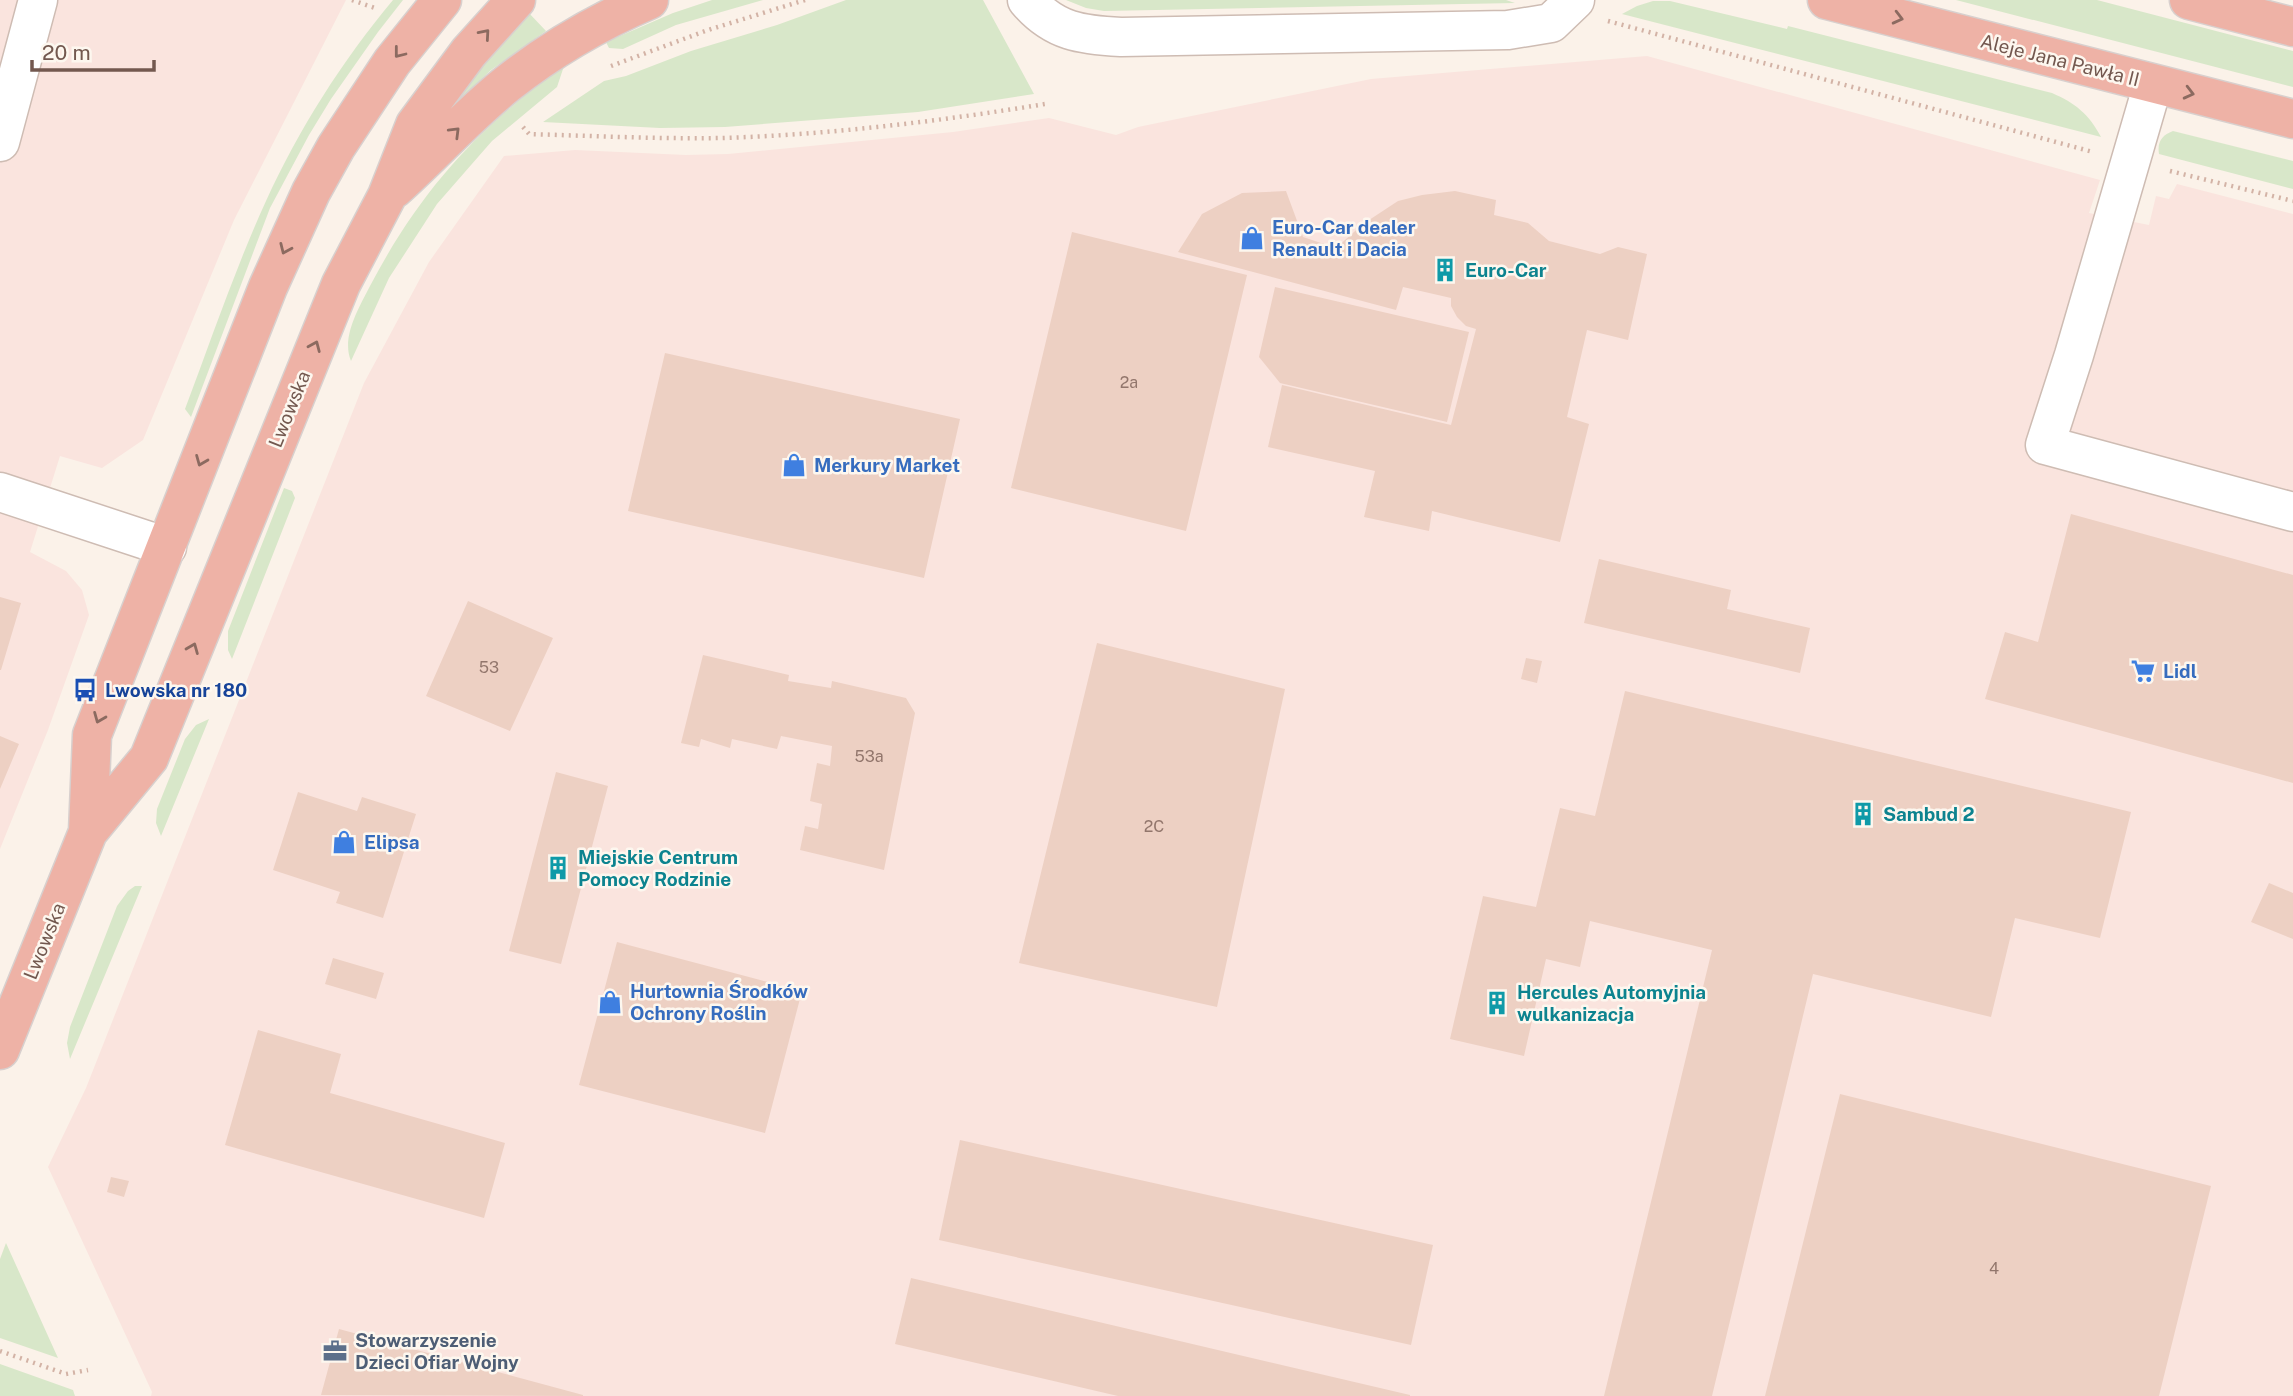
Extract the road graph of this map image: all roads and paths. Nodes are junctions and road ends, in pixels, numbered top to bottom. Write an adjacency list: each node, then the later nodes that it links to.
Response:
1 (38, 0): 19 (lane)
2 (352, 0): 11 (path)
3 (442, 0): 26 (highway, Lwowska, one-way to 26)
4 (516, 0): 22 (highway, Lwowska, one-way to 4)
5 (649, 0): 22 (highway, one-way to 5)
6 (805, 0): 14 (path)
7 (1027, 0): 8 (lane)
8 (1575, 0)
9 (1827, 0): 15 (highway, Aleje Jana Pawła II, one-way to 15)
10 (2189, 0): 13 (highway)
11 (375, 8)
12 (1609, 22): 20 (path)
13 (2293, 27)
14 (609, 67)
15 (2153, 84): 17 (highway, Aleje Jana Pawła II, one-way to 17); 25 (lane)
16 (1045, 104): 18 (path)
17 (2293, 119)
18 (523, 127)
19 (0, 142)
20 (2101, 154)
21 (2159, 169): 23 (path)
22 (387, 196): 27 (highway, Lwowska, one-way to 22)
23 (2293, 201)
24 (0, 492): 26 (lane)
25 (2293, 512)
26 (167, 547): 27 (highway, Lwowska, one-way to 27)
27 (88, 832): 28 (highway, Lwowska)
28 (0, 1051)
29 (0, 1351): 30 (path)
30 (88, 1370)

